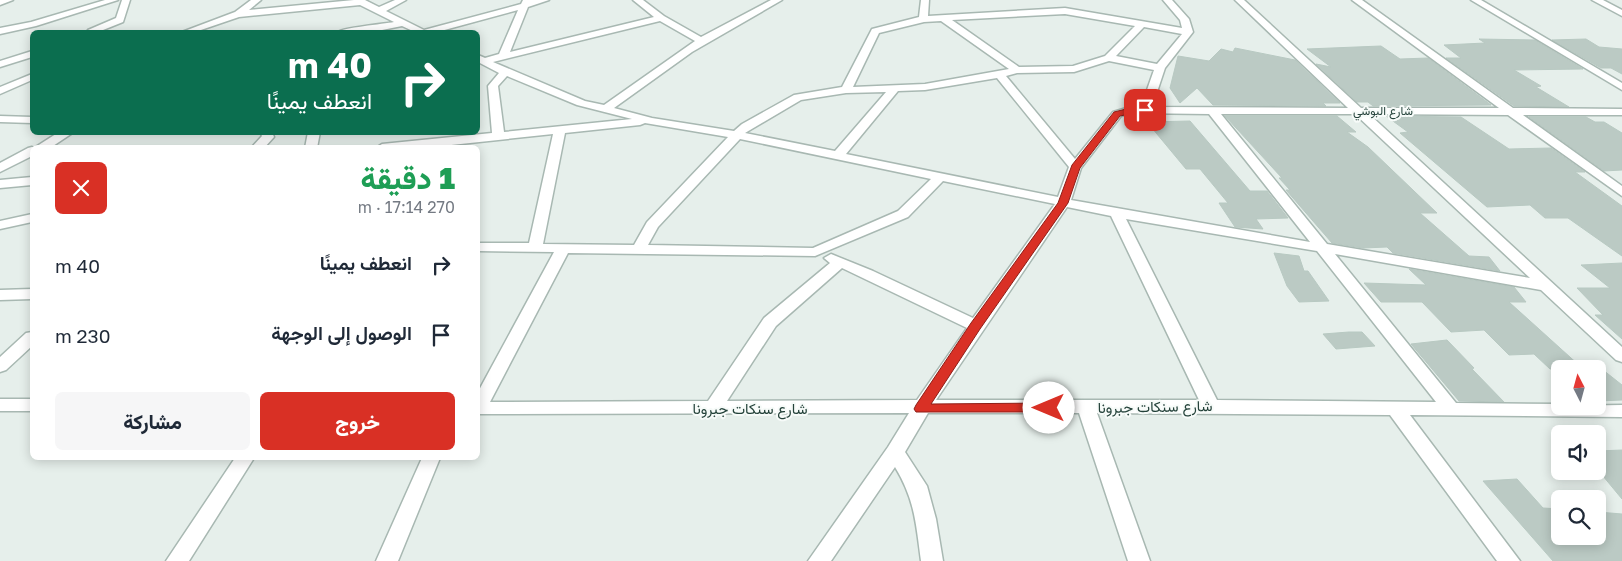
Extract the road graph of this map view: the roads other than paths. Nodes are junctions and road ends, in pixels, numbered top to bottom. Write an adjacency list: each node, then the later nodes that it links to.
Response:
1 (9, 0): 17 (street)
2 (114, 0): 33 (street)
3 (126, 0): 28 (street)
4 (257, 0): 22 (street)
5 (402, 0): 19 (street)
6 (545, 0): 18 (street)
7 (637, 0): 23 (street)
8 (777, 0): 35 (street)
9 (925, 0): 25 (street)
10 (1066, 0): 20 (street)
11 (1166, 0): 34 (street)
12 (1239, 0): 53 (street)
13 (1356, 0): 54 (street)
14 (1475, 0): 46 (street)
15 (1596, 0): 21 (street)
16 (359, 1): 19 (street); 22 (street)
17 (0, 2)
18 (527, 3): 32 (street); 37 (street)
19 (378, 11): 26 (street)
20 (1065, 11): 24 (street); 27 (street)
21 (1622, 13)
22 (238, 14): 29 (street)
23 (661, 18): 35 (street); 37 (street)
24 (943, 18): 25 (street); 42 (street)
25 (924, 19): 47 (street)
26 (402, 23): 30 (street); 31 (street)
27 (1142, 24): 34 (street); 38 (street)
28 (96, 30)
29 (193, 30)
30 (369, 30)
31 (418, 30)
32 (435, 30)
33 (0, 31)
34 (1188, 32): 41 (street)
35 (701, 41): 50 (street)
36 (30, 55): 40 (street)
37 (503, 56): 39 (street)
38 (1109, 58): 41 (street); 42 (street)
39 (480, 60): 43 (street)
40 (0, 64)
41 (1160, 68): 51 (street)
42 (1017, 70): 44 (street)
43 (505, 72): 50 (street); 62 (street)
44 (999, 74): 48 (street); 70 (street)
45 (30, 76): 49 (street)
46 (1622, 87)
47 (846, 90): 48 (street); 63 (street)
48 (893, 90): 68 (street)
49 (0, 91)
50 (606, 109): 58 (street)
51 (1145, 110): 52 (street, شارع البوشي); 70 (street, شارع البوشي)
52 (1213, 111): 53 (street, شارع البوشي); 81 (street)
53 (1358, 111): 54 (street, شارع البوشي); 86 (street)
54 (1509, 112): 55 (street, شارع البوشي); 74 (street)
55 (1622, 112)
56 (0, 119): 57 (street)
57 (30, 120)
58 (652, 121): 59 (street); 63 (street)
59 (560, 131): 62 (street); 80 (street)
60 (64, 135): 64 (street)
61 (267, 135): 65 (street)
62 (498, 135): 66 (street)
63 (737, 135): 68 (street); 83 (street)
64 (45, 145)
65 (260, 145)
66 (436, 145)
67 (30, 152): 69 (street)
68 (838, 155): 71 (street)
69 (0, 168)
70 (1075, 168): 75 (street, شارع البوشي)
71 (941, 176): 75 (street); 84 (street)
72 (30, 181): 73 (street)
73 (0, 184)
74 (1622, 192)
75 (1063, 203): 76 (street); 89 (street, شارع البوشي)
76 (1116, 214): 81 (street); 95 (street)
77 (30, 218): 78 (street)
78 (0, 225)
79 (480, 247): 80 (street)
80 (535, 248): 82 (street)
81 (1320, 248): 86 (street); 102 (street)
82 (563, 249): 83 (street); 93 (street)
83 (640, 249): 84 (street)
84 (815, 252): 85 (street)
85 (840, 262): 89 (street); 98 (street)
86 (1547, 286): 91 (street)
87 (30, 294): 88 (street)
88 (0, 295)
89 (976, 326): 100 (street, شارع البوشي)
90 (30, 339): 92 (street)
91 (1622, 356)
92 (0, 366)
93 (480, 404)
94 (30, 405): 96 (street)
95 (1211, 406): 99 (street, شارع سنكات جبرونا); 101 (street, شارع سنكات جبرونا)
96 (2, 407)
97 (480, 408): 98 (street, شارع سنكات جبرونا)
98 (712, 408): 100 (street, شارع سنكات جبرونا)
99 (1086, 408): 100 (street, شارع سنكات جبرونا); 111 (street)
100 (920, 409): 104 (street, شارع البوشي)
101 (1396, 409): 102 (street, شارع سنكات جبرونا); 112 (street)
102 (1451, 409): 103 (street, شارع سنكات جبرونا)
103 (1622, 410)
104 (896, 452): 109 (street, شارع البوشي); 110 (street)
105 (244, 460): 107 (street)
106 (430, 460): 108 (street)
107 (177, 561)
108 (387, 561)
109 (819, 561)
110 (932, 561)
111 (1139, 561)
112 (1509, 561)

